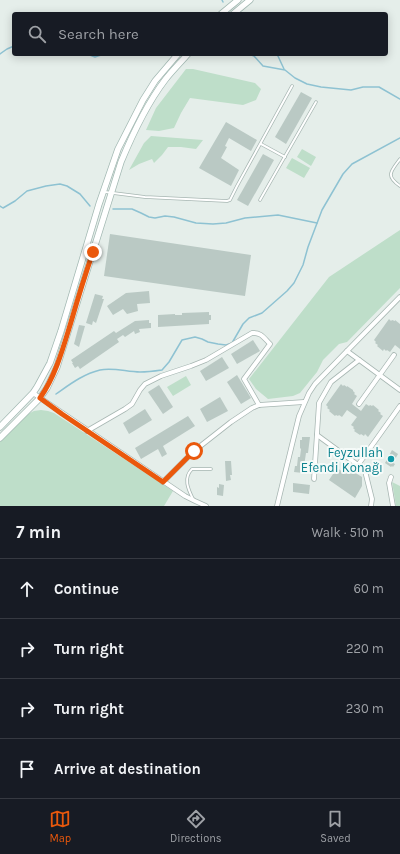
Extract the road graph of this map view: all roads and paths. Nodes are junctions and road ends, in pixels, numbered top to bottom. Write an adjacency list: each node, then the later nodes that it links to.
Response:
1 (238, 0): 3 (street)
2 (250, 0): 4 (street)
3 (223, 12)
4 (235, 12)
5 (176, 56): 13 (street)
6 (186, 56): 14 (street)
7 (292, 86): 9 (lane)
8 (316, 102): 10 (lane)
9 (261, 144): 10 (lane); 14 (lane)
10 (284, 157): 15 (lane)
11 (400, 159): 12 (lane)
12 (400, 186)
13 (103, 191): 14 (lane); 16 (street)
14 (111, 193): 17 (street)
15 (260, 200)
16 (76, 280): 17 (street); 19 (street)
17 (83, 282): 20 (street)
18 (400, 297): 21 (street)
19 (61, 331): 20 (street); 26 (street)
20 (68, 332): 27 (street)
21 (347, 351): 23 (street); 28 (street)
22 (394, 355): 24 (street)
23 (359, 360): 24 (street); 34 (street)
24 (380, 375): 25 (street); 29 (street)
25 (400, 390)
26 (33, 394): 27 (street); 32 (street)
27 (40, 398): 33 (street); 35 (street)
28 (304, 402): 30 (street); 43 (street)
29 (359, 404)
30 (259, 405): 33 (street); 40 (street)
31 (400, 406): 36 (street)
32 (0, 427)
33 (87, 431): 40 (street)
34 (317, 435): 36 (street); 39 (street)
35 (0, 438)
36 (358, 465): 44 (street)
37 (211, 469): 41 (lane)
38 (391, 477): 45 (street)
39 (314, 479)
40 (163, 482): 41 (street)
41 (194, 501): 42 (street)
42 (205, 506)
43 (277, 506)
44 (371, 506)
45 (393, 506)

